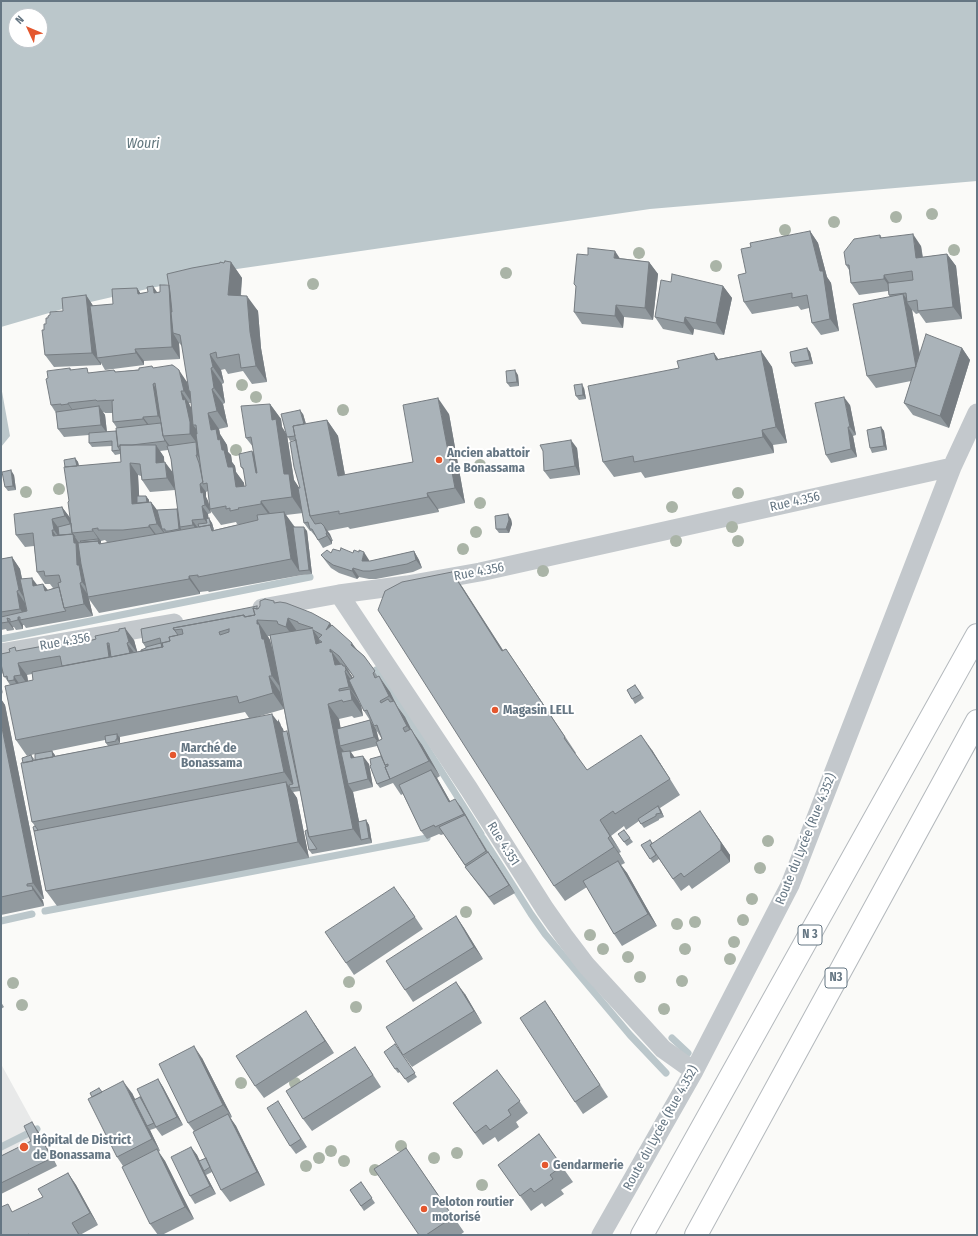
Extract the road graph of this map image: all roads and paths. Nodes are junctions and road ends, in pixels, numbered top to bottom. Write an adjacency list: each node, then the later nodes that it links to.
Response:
1 (977, 413): 2 (street, Route du Lycée (Rue 4.352))
2 (952, 467): 3 (street, Rue 4.356); 9 (street, Route du Lycée (Rue 4.352))
3 (339, 594): 4 (street, Rue 4.356); 9 (street, Rue 4.351)
4 (245, 611)
5 (190, 620): 7 (street, Rue 4.356)
6 (977, 635): 11 (highway, N 3)
7 (1, 653)
8 (977, 721): 12 (highway, N3)
9 (694, 1071): 10 (street, Route du Lycée (Rue 4.352))
10 (601, 1235)
11 (642, 1235)
12 (696, 1235)

